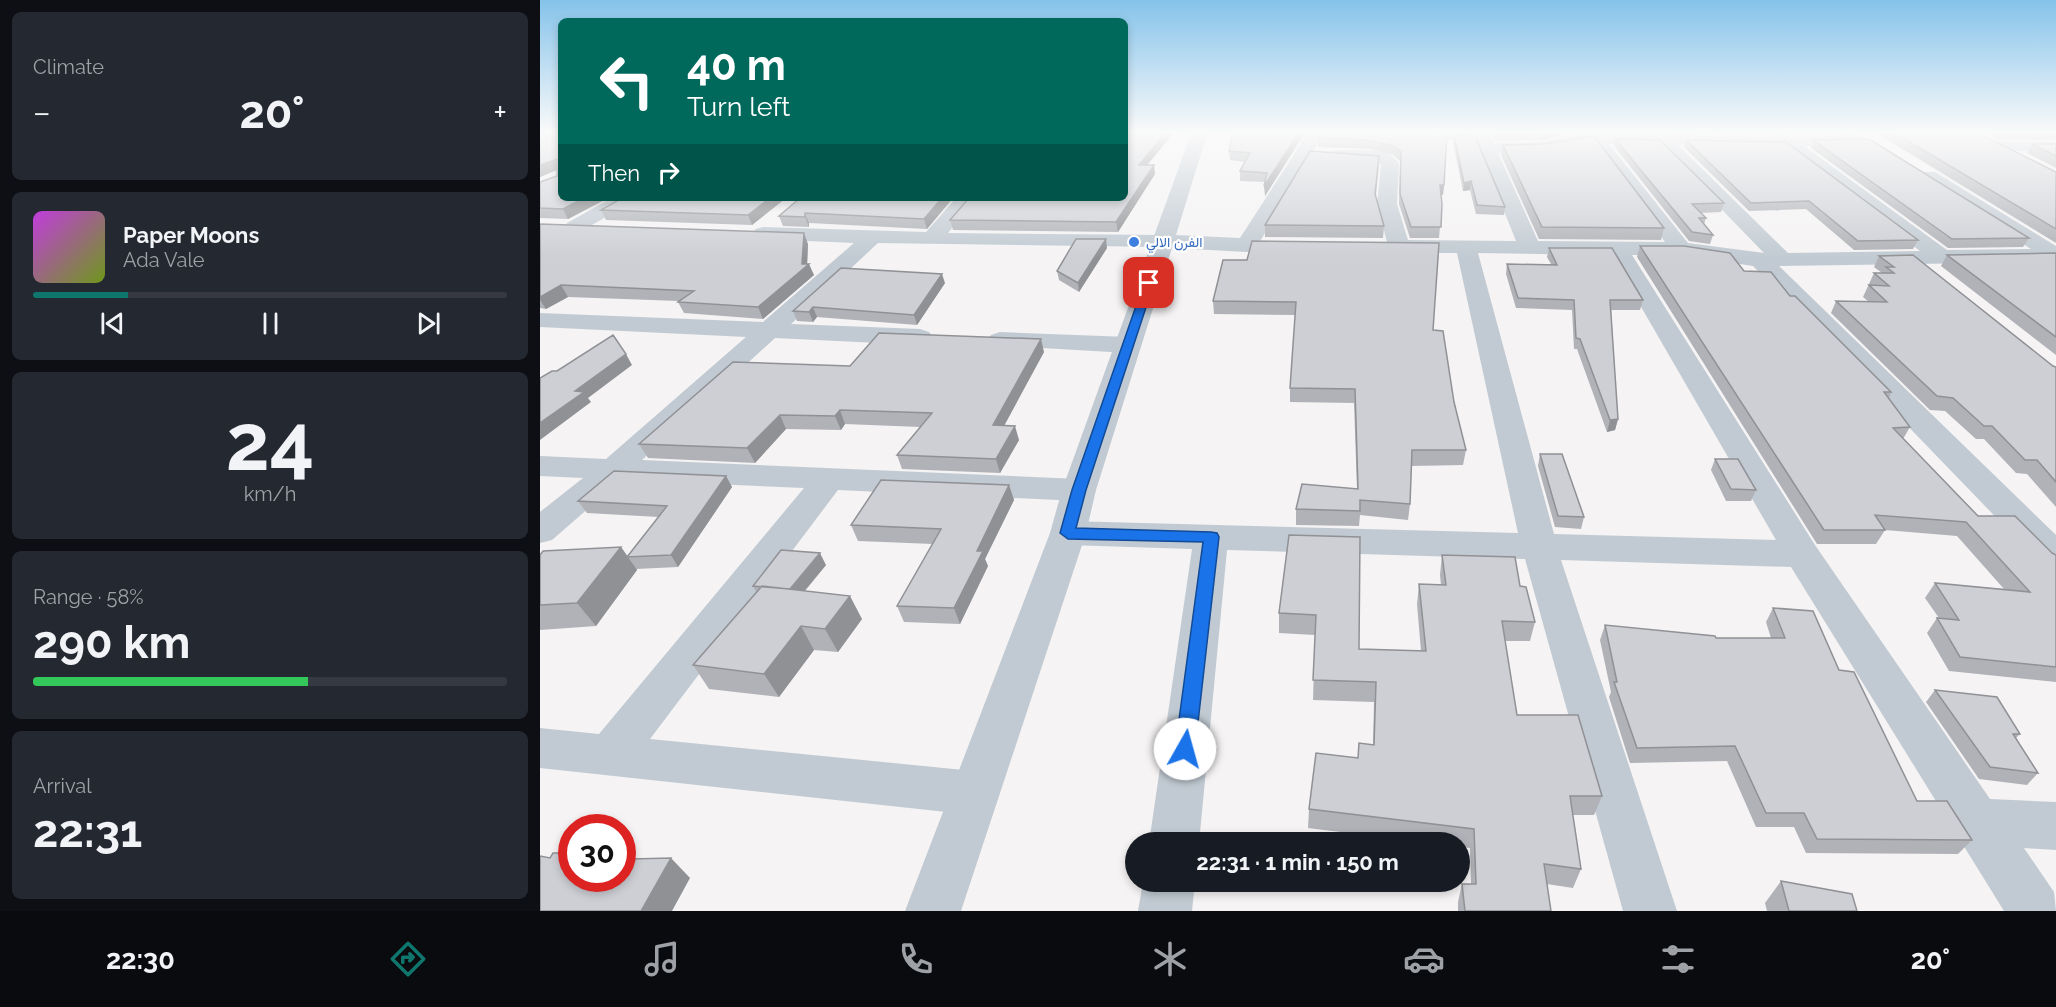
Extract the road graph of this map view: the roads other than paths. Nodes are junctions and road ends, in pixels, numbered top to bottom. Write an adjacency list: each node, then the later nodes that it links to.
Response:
1 (1186, 174): 17 (street)
2 (1292, 174): 18 (street)
3 (1389, 174): 21 (street)
4 (1499, 174): 23 (street)
5 (1623, 174): 25 (street)
6 (1693, 174): 27 (street)
7 (1825, 174): 28 (street)
8 (1924, 174): 26 (street)
9 (621, 201): 13 (street)
10 (963, 201): 16 (street)
11 (784, 212): 15 (street)
12 (551, 226): 13 (street)
13 (574, 227): 14 (street)
14 (609, 228)
15 (873, 237): 16 (street); 30 (street)
16 (932, 238): 17 (street)
17 (1164, 241): 18 (street); 31 (street)
18 (1247, 245): 19 (street)
19 (1271, 245)
20 (1376, 246): 21 (street)
21 (1399, 247): 22 (street)
22 (1466, 247): 23 (street); 39 (street)
23 (1530, 248): 24 (street)
24 (1618, 249): 25 (street); 40 (street)
25 (1681, 249): 27 (street)
26 (2056, 255): 28 (street)
27 (1772, 260): 28 (street); 41 (street)
28 (1942, 269)
29 (540, 320): 30 (street)
30 (771, 330): 31 (street); 33 (street)
31 (1128, 345): 35 (street)
32 (540, 466): 33 (street)
33 (614, 469): 34 (street); 36 (street)
34 (829, 479): 35 (street); 43 (street)
35 (1079, 490): 37 (street)
36 (540, 531)
37 (1068, 533): 38 (street); 44 (street)
38 (1211, 537): 39 (street); 47 (street)
39 (1539, 546): 40 (street); 51 (street)
40 (1802, 554): 45 (street)
41 (2056, 557)
42 (540, 748): 43 (street)
43 (609, 756): 44 (street)
44 (974, 793): 49 (street)
45 (1978, 822): 46 (street); 52 (street)
46 (2056, 826)
47 (1175, 832)
48 (1168, 892): 50 (street)
49 (933, 911)
50 (1165, 911)
51 (1650, 911)
52 (2035, 911)

